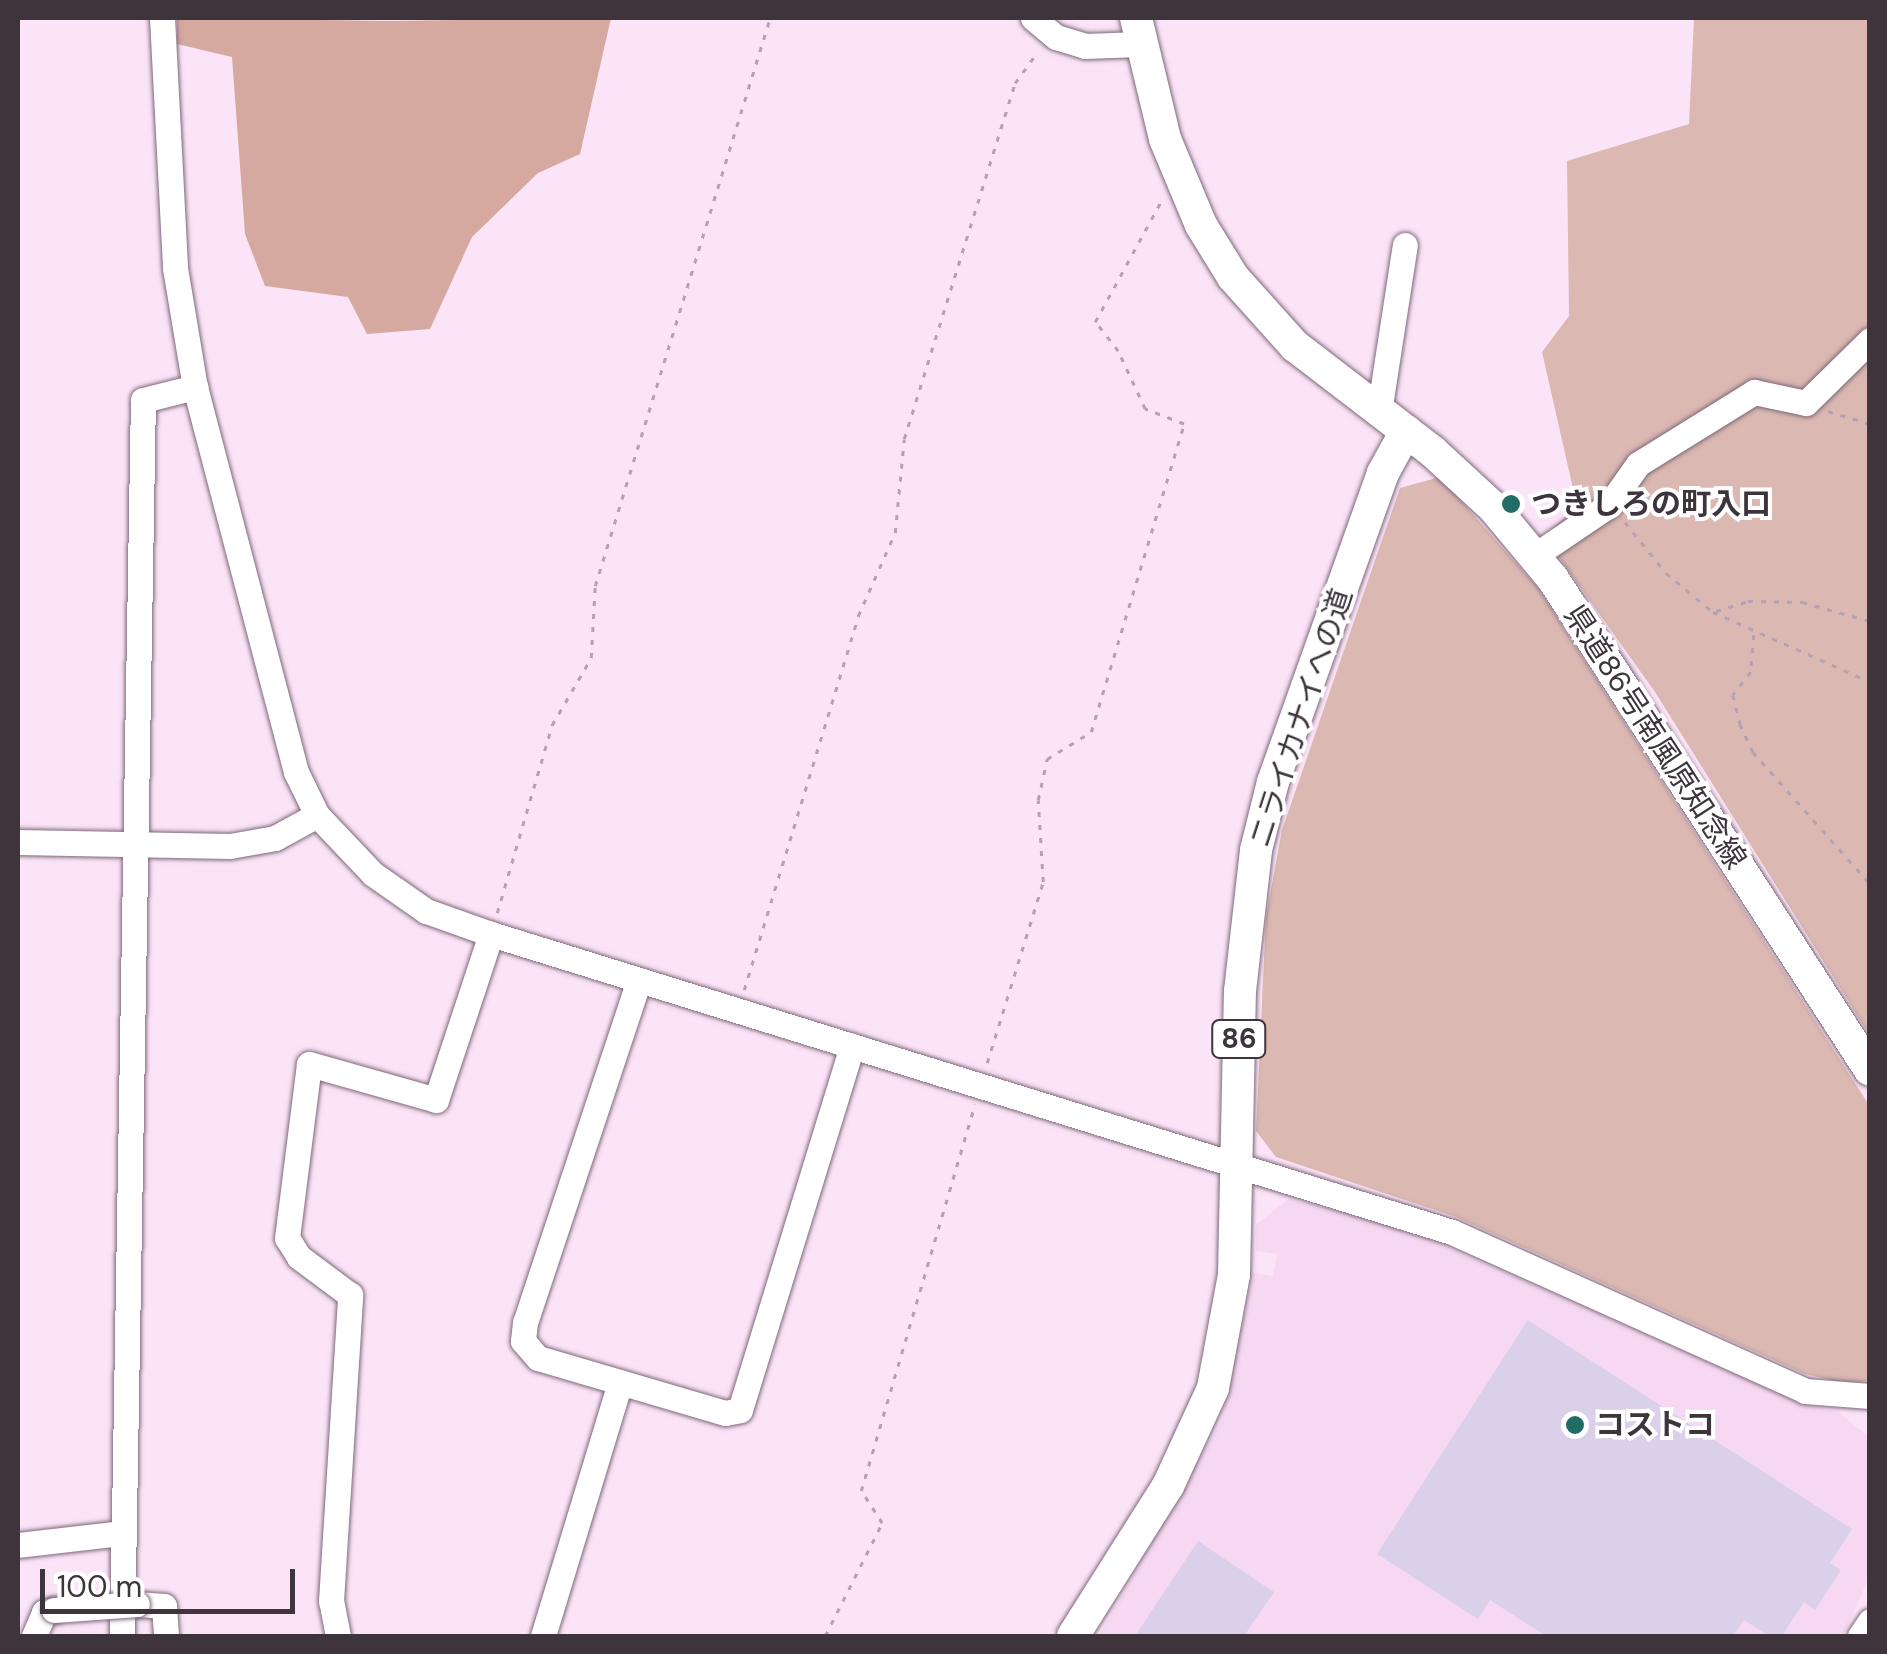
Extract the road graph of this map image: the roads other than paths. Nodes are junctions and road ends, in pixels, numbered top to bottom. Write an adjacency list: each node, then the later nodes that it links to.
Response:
1 (162, 18): 6 (street)
2 (1033, 18): 3 (street)
3 (1138, 31): 7 (main road, 県道86号南風原知念線)
4 (1406, 245): 7 (street)
5 (1870, 340): 9 (street)
6 (195, 388): 10 (street); 12 (street)
7 (1380, 412): 8 (main road, 県道86号南風原知念線)
8 (1406, 431): 9 (main road, 県道86号南風原知念線); 17 (main road, ニライカナイへの道 / 86)
9 (1534, 556): 16 (main road, 県道86号南風原知念線)
10 (317, 815): 12 (street); 13 (street)
11 (18, 842): 12 (street)
12 (138, 844): 20 (street)
13 (490, 934): 14 (street); 26 (street)
14 (640, 980): 15 (street); 18 (street)
15 (852, 1046): 17 (street); 18 (street)
16 (1870, 1070)
17 (1237, 1166): 19 (street); 28 (main road, ニライカナイへの道 / 86)
18 (620, 1382): 27 (street)
19 (1869, 1400)
20 (120, 1533): 21 (street); 24 (street)
21 (18, 1546)
22 (1870, 1621): 29 (street)
23 (34, 1636): 25 (street, bridge)
24 (122, 1636)
25 (166, 1636)
26 (338, 1636)
27 (542, 1636)
28 (1073, 1636)
29 (1860, 1636)

